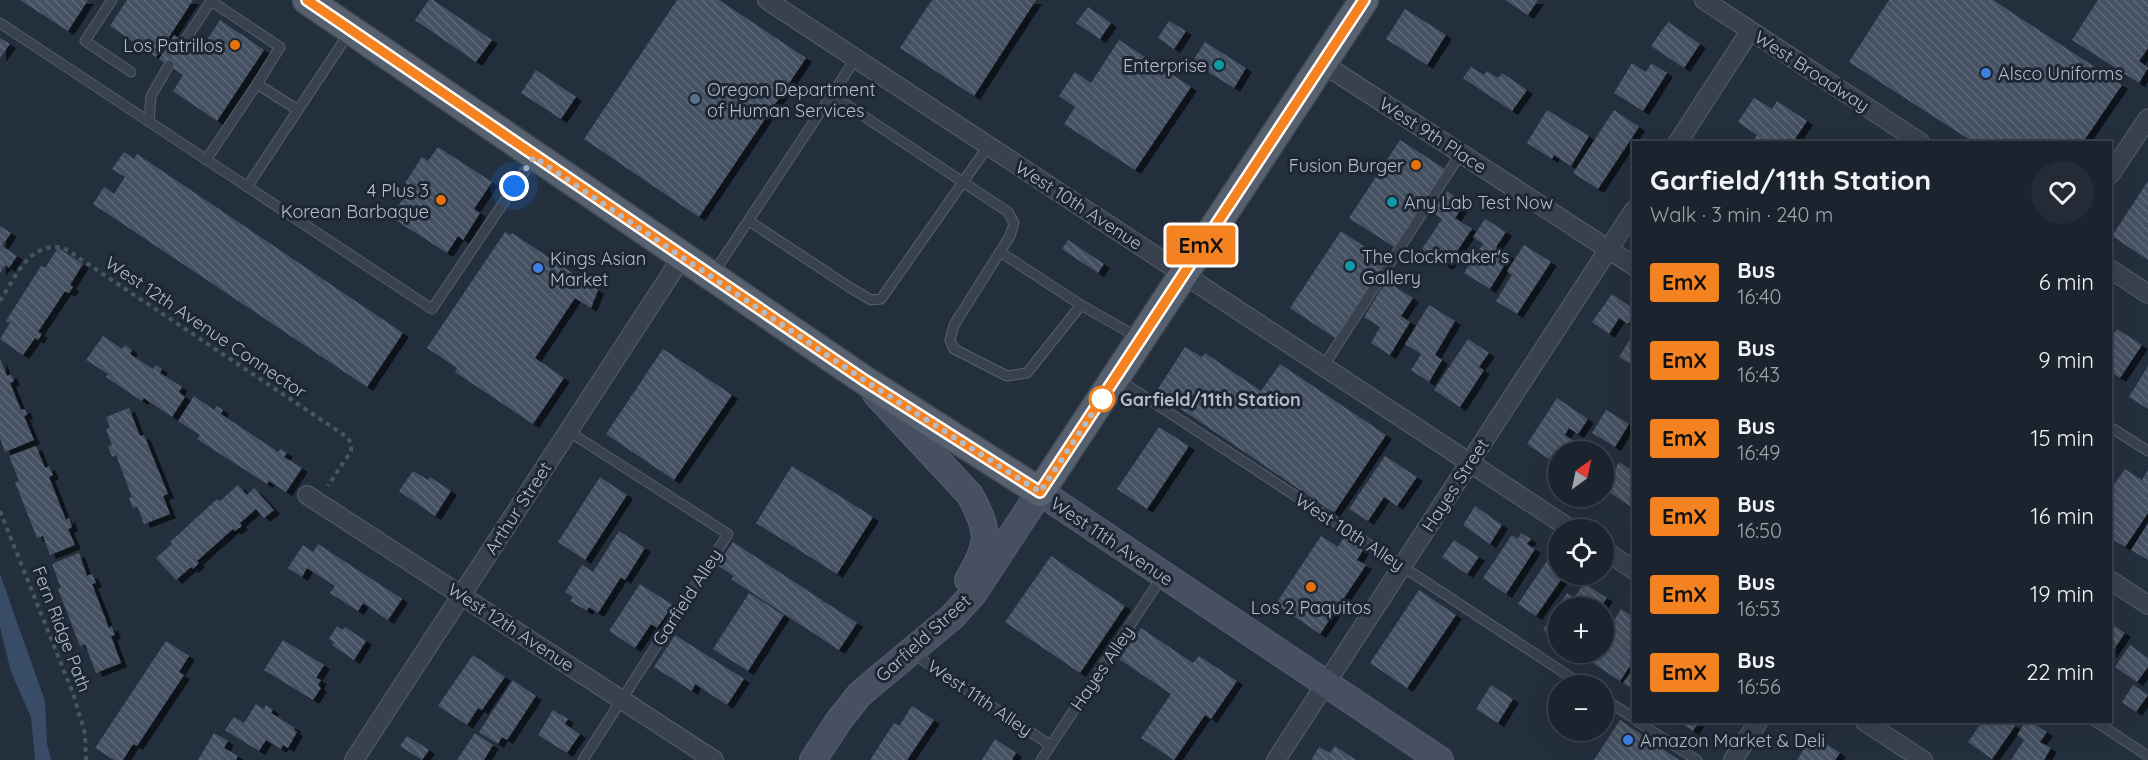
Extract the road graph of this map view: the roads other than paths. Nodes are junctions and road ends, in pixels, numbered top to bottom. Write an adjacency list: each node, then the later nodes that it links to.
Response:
1 (112, 0): 13 (lane)
2 (307, 0): 7 (main road, West 11th Avenue)
3 (766, 0): 10 (street, West 10th Avenue)
4 (1364, 0): 11 (main road, Garfield Street)
5 (1704, 0): 8 (street, West Broadway)
6 (0, 23): 18 (lane)
7 (351, 31): 16 (lane); 23 (main road, West 11th Avenue)
8 (1750, 31): 19 (street); 20 (street, West Broadway)
9 (184, 42): 14 (lane)
10 (856, 58): 15 (lane); 21 (street, West 10th Avenue)
11 (1322, 63): 22 (street, West 9th Place); 35 (main road, Garfield Street)
12 (169, 65): 18 (lane)
13 (131, 72)
14 (256, 84): 16 (lane); 24 (lane)
15 (832, 95): 26 (lane); 29 (lane)
16 (298, 110): 27 (lane)
17 (2148, 118): 25 (street)
18 (149, 122): 24 (lane)
19 (1679, 141)
20 (1918, 141)
21 (989, 145): 26 (lane); 35 (street, West 10th Avenue)
22 (1461, 153): 30 (street, West 9th Place); 40 (lane)
23 (534, 157): 27 (lane); 32 (main road, West 11th Avenue)
24 (206, 160): 27 (lane)
25 (2112, 173)
26 (963, 182): 29 (lane); 31 (lane)
27 (247, 187)
28 (1632, 213): 30 (street, Hayes Street)
29 (749, 220): 36 (lane)
30 (1608, 250): 33 (street, West 9th Place); 46 (street, Hayes Street)
31 (1000, 252): 38 (lane); 38 (lane)
32 (682, 257): 36 (main road, West 11th Avenue); 44 (street, Arthur Street)
33 (1632, 265)
34 (2112, 270): 37 (street)
35 (1183, 274): 39 (main road, Garfield Street); 40 (street, West 10th Avenue)
36 (711, 277): 42 (main road, West 11th Avenue)
37 (2148, 294)
38 (1081, 305): 39 (lane)
39 (1141, 339): 41 (main road, Garfield Street)
40 (1323, 367): 46 (street, West 10th Avenue)
41 (1116, 377): 47 (main road, Garfield Street); 51 (lane, West 10th Alley)
42 (864, 380): 47 (main road, West 11th Avenue); 57 (main road)
43 (2112, 428): 45 (lane)
44 (568, 431): 55 (street, Arthur Street); 61 (lane, Garfield Alley)
45 (2148, 451)
46 (1469, 463): 49 (street, West 10th Avenue); 51 (street, Hayes Street)
47 (1040, 492): 53 (main road, West 11th Avenue); 57 (main road, Garfield Street)
48 (312, 498): 55 (street, West 12th Avenue)
49 (1555, 519)
50 (1614, 557): 52 (street)
51 (1402, 566): 59 (lane, West 10th Alley); 60 (street, Hayes Street)
52 (1632, 569)
53 (1164, 575): 60 (main road, West 11th Avenue); 68 (lane, Hayes Alley)
54 (2112, 580): 56 (street)
55 (461, 595): 61 (street, West 12th Avenue); 70 (street, Arthur Street)
56 (2148, 605)
57 (939, 627): 58 (main road, Garfield Street)
58 (910, 651): 68 (lane, West 11th Alley); 73 (main road, Garfield Street)
59 (1567, 675)
60 (1326, 682): 75 (street, Hayes Street); 76 (main road, West 11th Avenue)
61 (622, 700): 71 (lane, Garfield Alley); 72 (street, West 12th Avenue)
62 (1614, 705): 63 (lane)
63 (1632, 717)
64 (1640, 723): 77 (lane)
65 (1757, 723): 78 (street)
66 (1867, 723): 79 (street)
67 (2098, 723): 69 (lane)
68 (1050, 745): 74 (lane, Hayes Alley)
69 (2148, 756)
70 (361, 758)
71 (583, 760)
72 (714, 760)
73 (813, 760)
74 (1041, 760)
75 (1276, 760)
76 (1440, 760)
77 (1697, 760)
78 (1734, 760)
79 (1923, 760)

